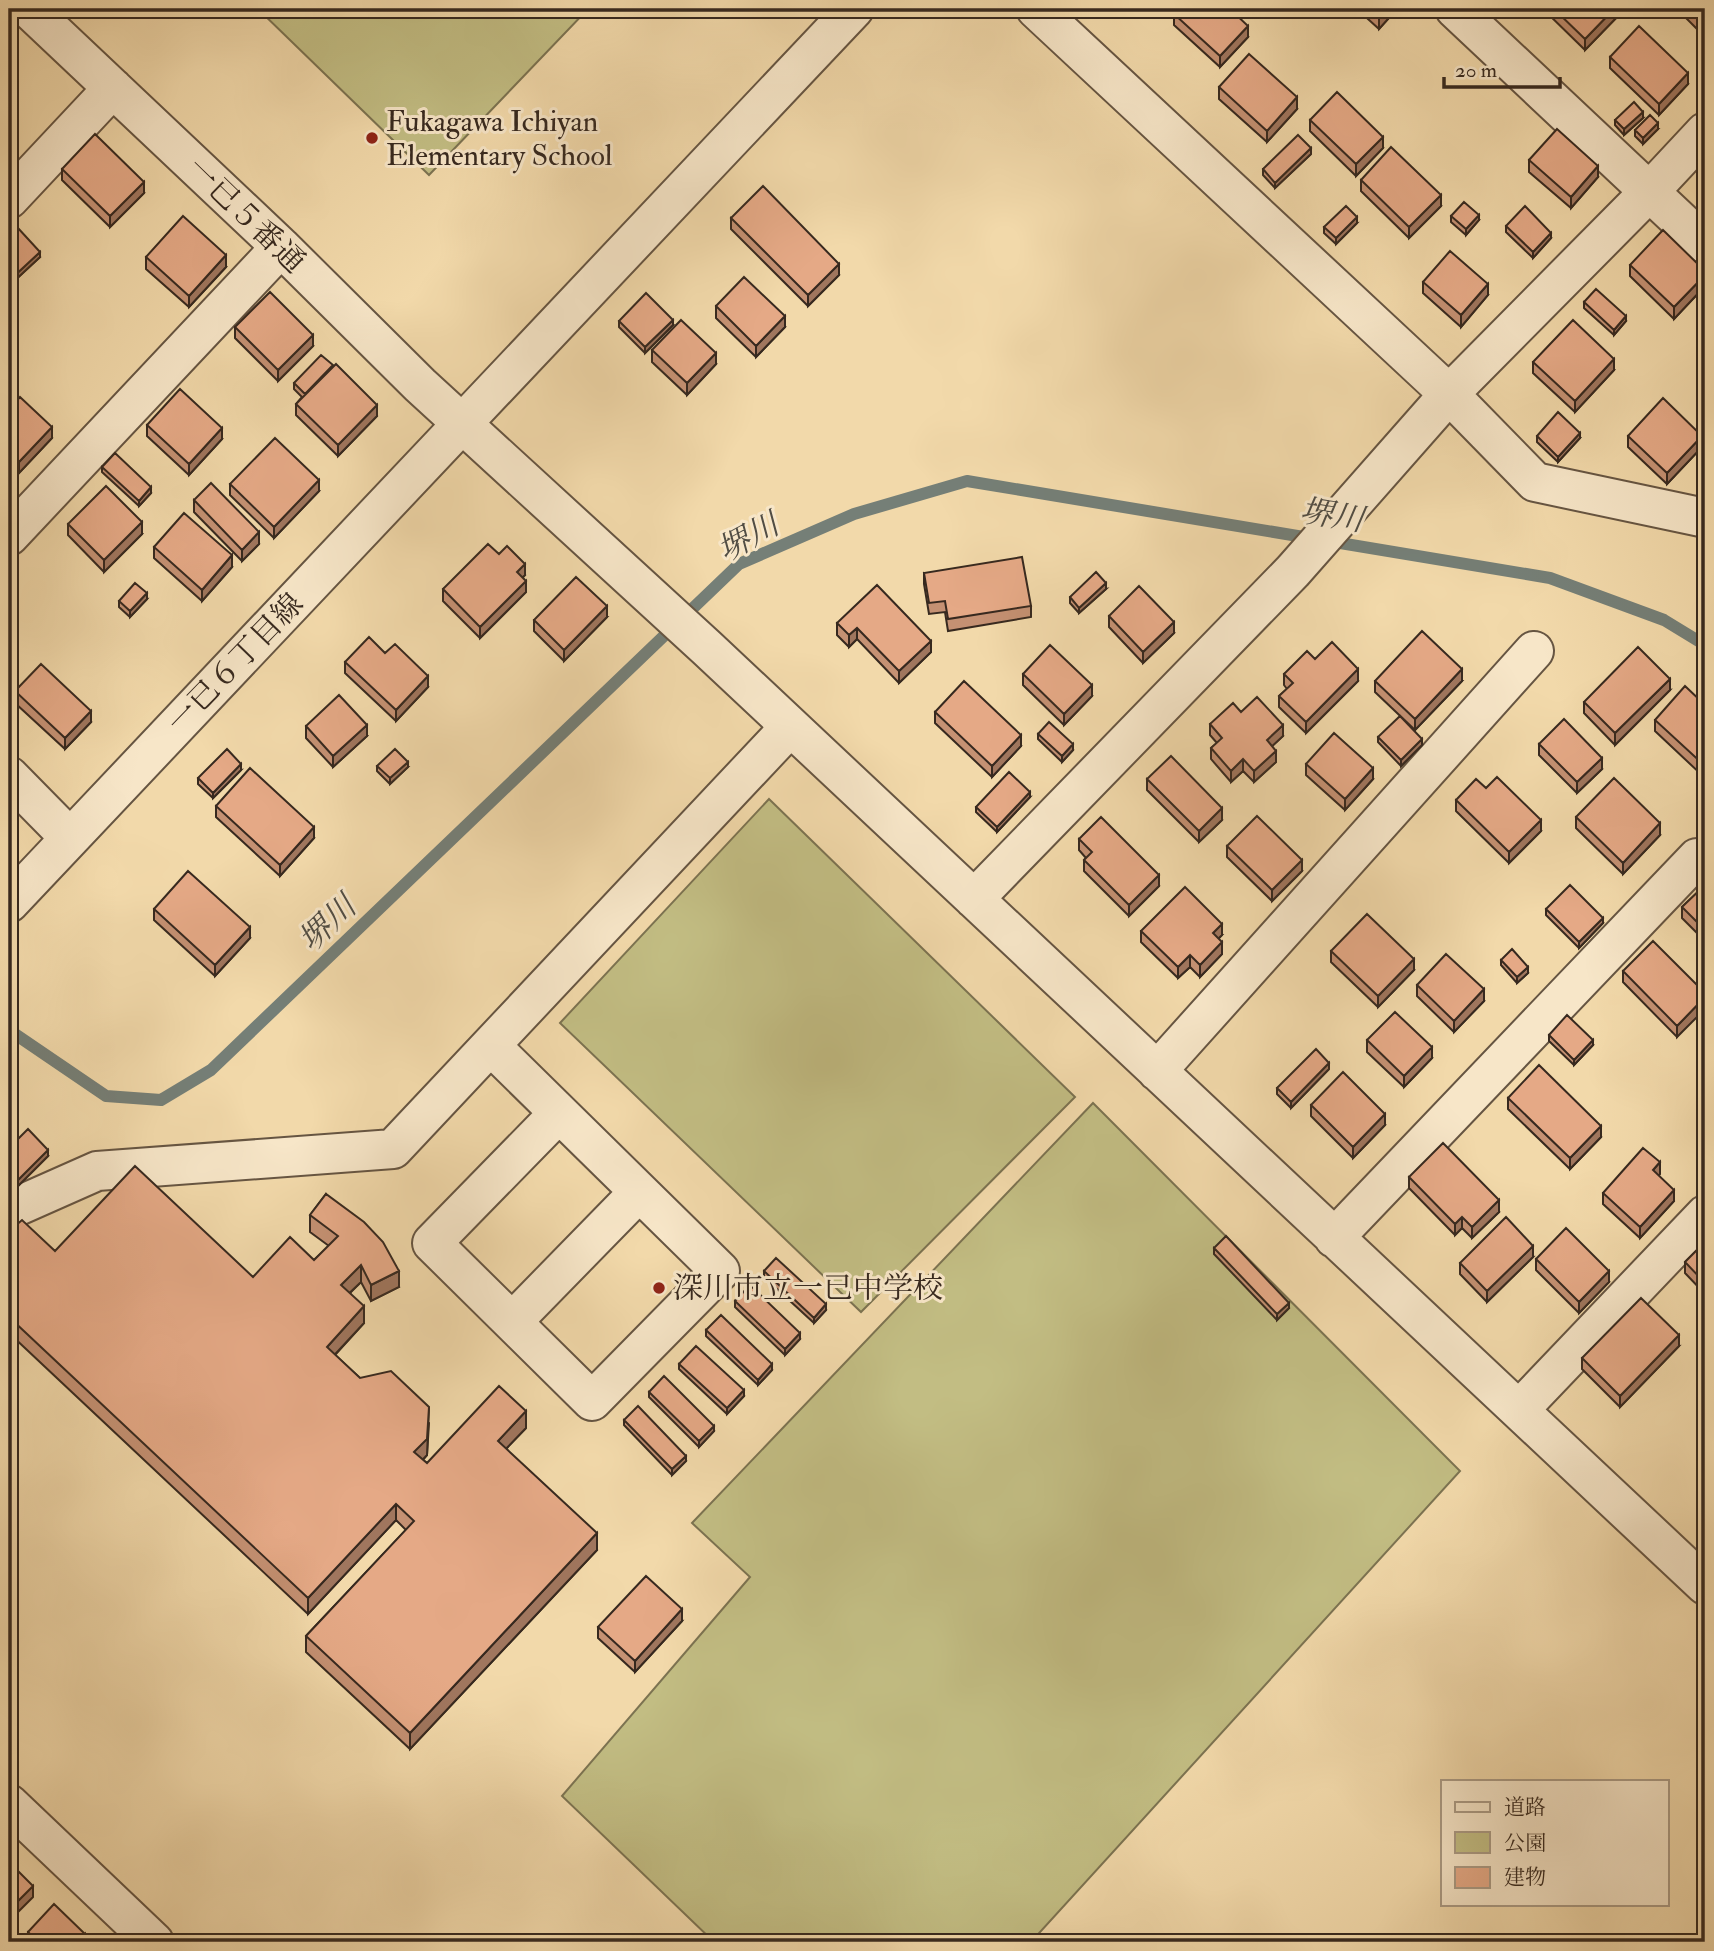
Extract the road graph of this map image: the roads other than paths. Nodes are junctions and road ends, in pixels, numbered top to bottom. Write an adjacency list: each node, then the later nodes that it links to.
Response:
1 (29, 9): 5 (street, 一已５番通)
2 (854, 9): 12 (street, 一已６丁目線)
3 (1036, 9): 11 (street)
4 (1455, 9): 7 (street)
5 (113, 88): 8 (street); 10 (street, 一已５番通)
6 (1705, 132): 7 (street)
7 (1649, 192): 9 (street); 11 (street)
8 (9, 199)
9 (1705, 244)
10 (281, 247): 12 (street, 一已５番通); 14 (street)
11 (1449, 394): 13 (street); 20 (street)
12 (462, 423): 16 (street, 一已５番通); 18 (street, 一已６丁目線)
13 (1705, 518)
14 (9, 536)
15 (1534, 651): 23 (street)
16 (790, 727): 20 (street, 一已５番通); 22 (street)
17 (9, 776): 18 (street)
18 (69, 837): 21 (street, 一已６丁目線)
19 (1697, 858): 28 (street)
20 (974, 899): 23 (street, 一已５番通)
21 (9, 903)
22 (491, 1046): 24 (street); 26 (street)
23 (1157, 1071): 28 (street, 一已５番通)
24 (559, 1113): 25 (street); 29 (street)
25 (639, 1192): 29 (street); 29 (street)
26 (9, 1210)
27 (1705, 1215): 30 (street)
28 (1335, 1238): 30 (street, 一已５番通)
29 (512, 1322)
30 (1518, 1410): 31 (street, 一已５番通)
31 (1705, 1585)
32 (9, 1804): 33 (street)
33 (154, 1942)

